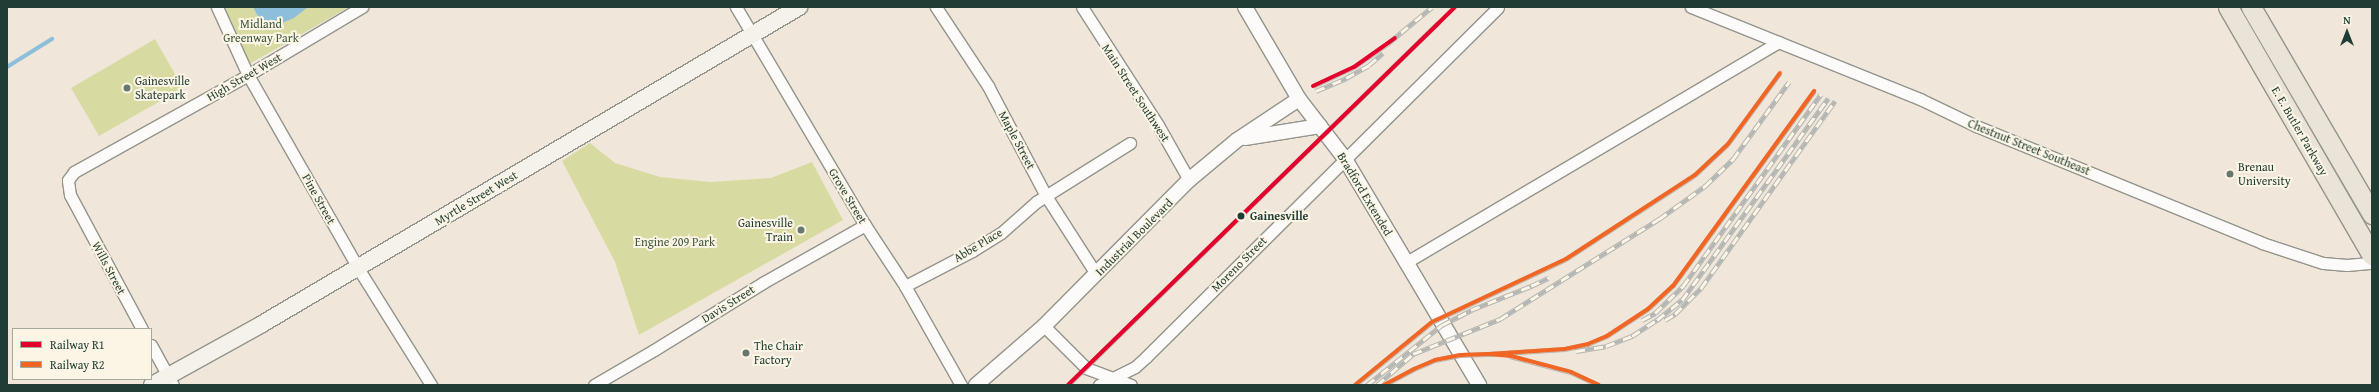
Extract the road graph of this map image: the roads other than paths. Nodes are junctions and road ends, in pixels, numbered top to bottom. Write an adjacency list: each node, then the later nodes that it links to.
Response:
1 (216, 7): 14 (street, Pine Street)
2 (362, 7): 14 (street, High Street West)
3 (736, 7): 12 (street, Grove Street)
4 (799, 7): 12 (main road, Myrtle Street West)
5 (936, 7): 21 (street, Maple Street)
6 (1082, 7): 20 (street, Main Street Southwest)
7 (1245, 7): 15 (street, Bradford Extended)
8 (1498, 7): 19 (street, Moreno Street)
9 (1691, 7): 13 (street, Chestnut Street Southeast)
10 (2228, 7): 25 (highway, E. E. Butler Parkway)
11 (2251, 7): 23 (highway, E. E. Butler Parkway)
12 (753, 35): 24 (street, Grove Street); 28 (main road, Myrtle Street West)
13 (1780, 42): 26 (street); 27 (street, Chestnut Street Southeast)
14 (248, 75): 22 (street, High Street West); 28 (street, Pine Street)
15 (1299, 99): 16 (street, Bradford Extended); 17 (street, Industrial Boulevard)
16 (1320, 126): 17 (street); 19 (street, Bradford Extended)
17 (1236, 140): 20 (street, Industrial Boulevard)
18 (1130, 143): 21 (street, Abbe Place)
19 (1345, 159): 26 (street, Bradford Extended); 34 (street, Moreno Street)
20 (1189, 180): 29 (street, Industrial Boulevard)
21 (1046, 196): 29 (street, Maple Street); 30 (street, Abbe Place)
22 (76, 206): 32 (street, Wills Street)
23 (2372, 214)
24 (864, 225): 30 (street, Grove Street); 38 (street, Davis Street)
25 (2372, 255)
26 (1405, 263): 43 (street, Bradford Extended)
27 (2372, 263)
28 (358, 268): 35 (main road, Myrtle Street West); 37 (street, Pine Street)
29 (1096, 274): 31 (street, Industrial Boulevard)
30 (904, 286): 39 (street, Grove Street)
31 (1044, 326): 34 (street); 40 (street, Industrial Boulevard)
32 (141, 328)
33 (152, 347): 35 (street)
34 (1111, 379): 41 (street, Moreno Street); 42 (street)
35 (170, 380): 36 (main road, Myrtle Street West)
36 (152, 385)
37 (431, 385)
38 (594, 385)
39 (961, 385)
40 (976, 385)
41 (1099, 385)
42 (1131, 385)
43 (1479, 385)

